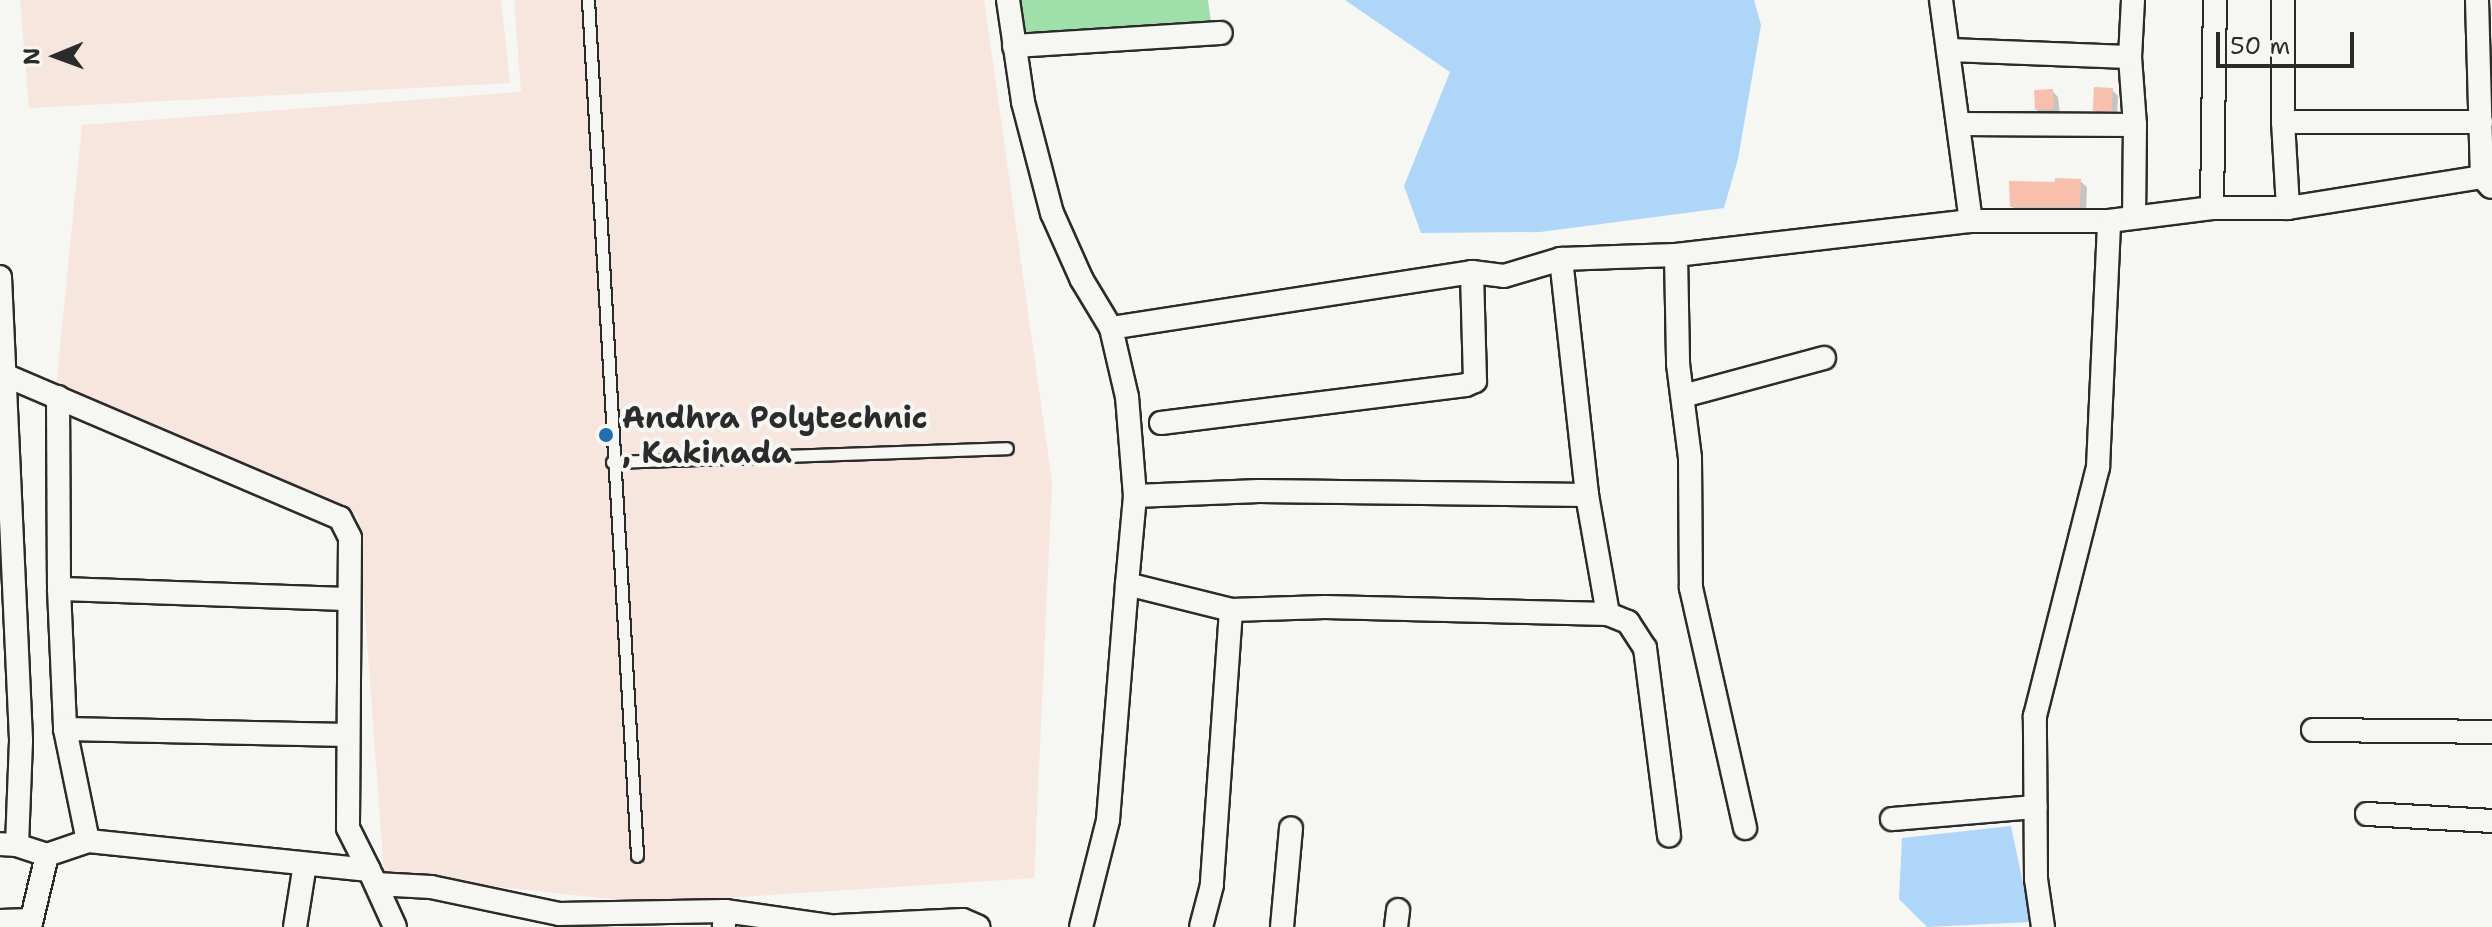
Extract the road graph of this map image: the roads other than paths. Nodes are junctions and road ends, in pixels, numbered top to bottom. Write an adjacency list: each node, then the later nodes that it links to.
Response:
1 (588, 0): 33 (lane)
2 (1008, 0): 9 (street)
3 (1941, 0): 10 (street)
4 (2133, 0): 11 (street)
5 (2215, 0): 17 (street)
6 (2283, 0): 12 (street)
7 (2477, 0): 13 (street)
8 (1221, 33): 9 (street)
9 (1014, 46): 26 (street)
10 (1948, 50): 11 (street); 14 (street)
11 (2130, 57): 15 (street)
12 (2283, 122): 13 (street); 18 (street)
13 (2481, 122): 16 (street)
14 (1958, 124): 15 (street); 20 (street)
15 (2135, 125): 19 (street)
16 (2487, 183): 18 (street)
17 (2212, 208): 18 (street); 19 (street)
18 (2288, 208)
19 (2134, 217): 21 (street)
20 (1971, 221): 21 (street); 22 (street)
21 (2109, 221): 46 (street)
22 (1676, 255): 23 (street); 29 (street)
23 (1561, 259): 24 (street); 34 (street)
24 (1472, 272): 26 (street); 31 (street)
25 (0, 277): 28 (street)
26 (1111, 328): 35 (street)
27 (1824, 358): 29 (street)
28 (7, 376): 30 (street); 44 (street)
29 (1683, 396): 51 (street)
30 (58, 397): 37 (street); 38 (street)
31 (1161, 423)
32 (1007, 448): 33 (lane)
33 (612, 462): 56 (lane)
34 (1587, 495): 35 (street); 40 (street)
35 (1135, 496): 36 (street)
36 (1127, 584): 39 (street); 67 (street)
37 (59, 589): 38 (street); 41 (street)
38 (349, 599): 45 (street)
39 (1231, 610): 40 (street); 68 (street)
40 (1608, 614): 52 (street)
41 (65, 729): 45 (street); 53 (street)
42 (2313, 730): 43 (street)
43 (2492, 732)
44 (10, 733): 54 (street)
45 (348, 735): 58 (street)
46 (2035, 807): 48 (street); 70 (street)
47 (2367, 814): 49 (street)
48 (1892, 819)
49 (2492, 821)
50 (1291, 828): 69 (street)
51 (1745, 828)
52 (1669, 835)
53 (88, 841): 55 (street); 57 (street)
54 (8, 845): 55 (street)
55 (47, 855): 62 (street)
56 (637, 856)
57 (305, 864): 58 (street); 64 (street)
58 (372, 877): 60 (street); 65 (street)
59 (725, 919): 60 (street); 63 (street)
60 (587, 920)
61 (0, 921): 62 (street)
62 (31, 923)
63 (838, 926): 66 (street)
64 (295, 927)
65 (395, 927)
66 (979, 927)
67 (1081, 927)
68 (1201, 927)
69 (1282, 927)
70 (2043, 927)

